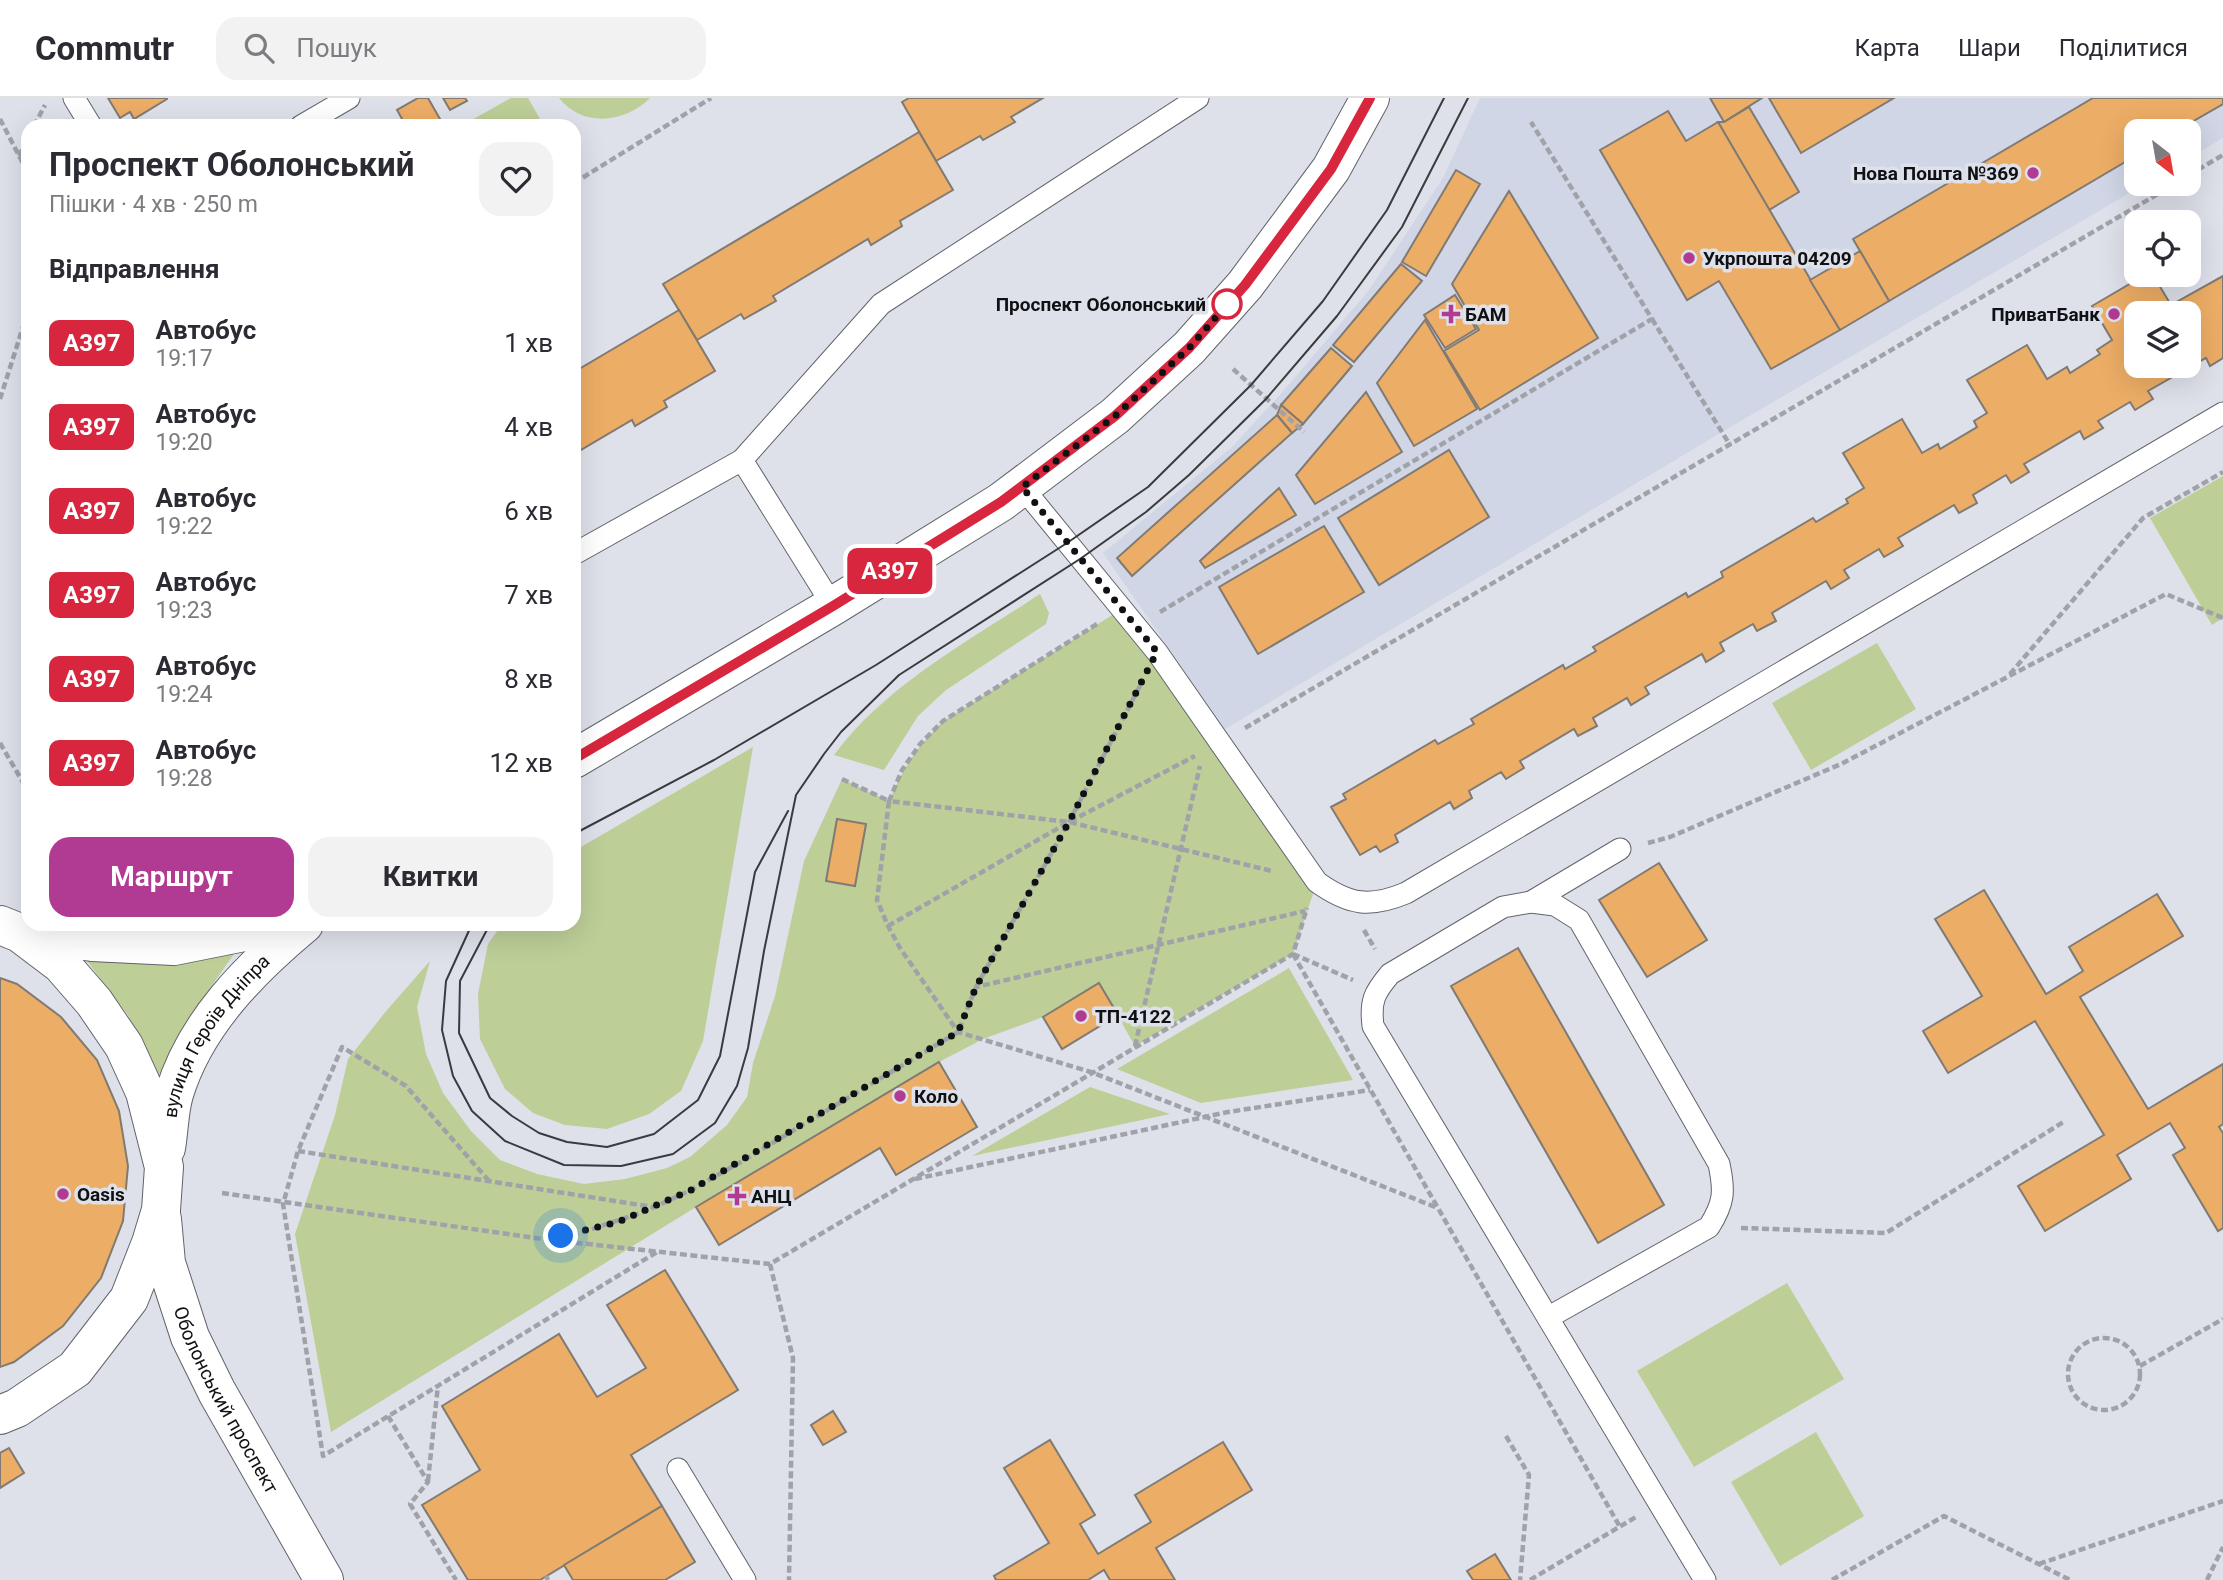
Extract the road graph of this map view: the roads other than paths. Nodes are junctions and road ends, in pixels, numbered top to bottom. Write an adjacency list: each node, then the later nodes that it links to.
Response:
1 (74, 98): 5 (lane)
2 (349, 98): 6 (lane)
3 (1198, 98): 8 (lane)
4 (1370, 98): 9 (main road)
5 (87, 119)
6 (313, 119)
7 (2223, 413): 9 (lane)
8 (742, 460): 10 (lane); 11 (lane)
9 (1022, 487): 11 (main road)
10 (581, 550)
11 (833, 606): 12 (main road)
12 (581, 755)
13 (1620, 849): 14 (lane)
14 (1531, 902): 21 (lane); 21 (lane)
15 (10, 929): 19 (main road)
16 (23, 931): 17 (main road, вулиця Героїв Дніпра)
17 (247, 931)
18 (296, 931): 19 (main road, вулиця Героїв Дніпра)
19 (164, 1167): 20 (main road, вулиця Героїв Дніпра)
20 (160, 1210): 22 (main road); 24 (main road, Оболонський проспект)
21 (1549, 1317): 26 (lane)
22 (0, 1415)
23 (678, 1469): 25 (lane)
24 (324, 1580)
25 (745, 1580)
26 (1705, 1580)

